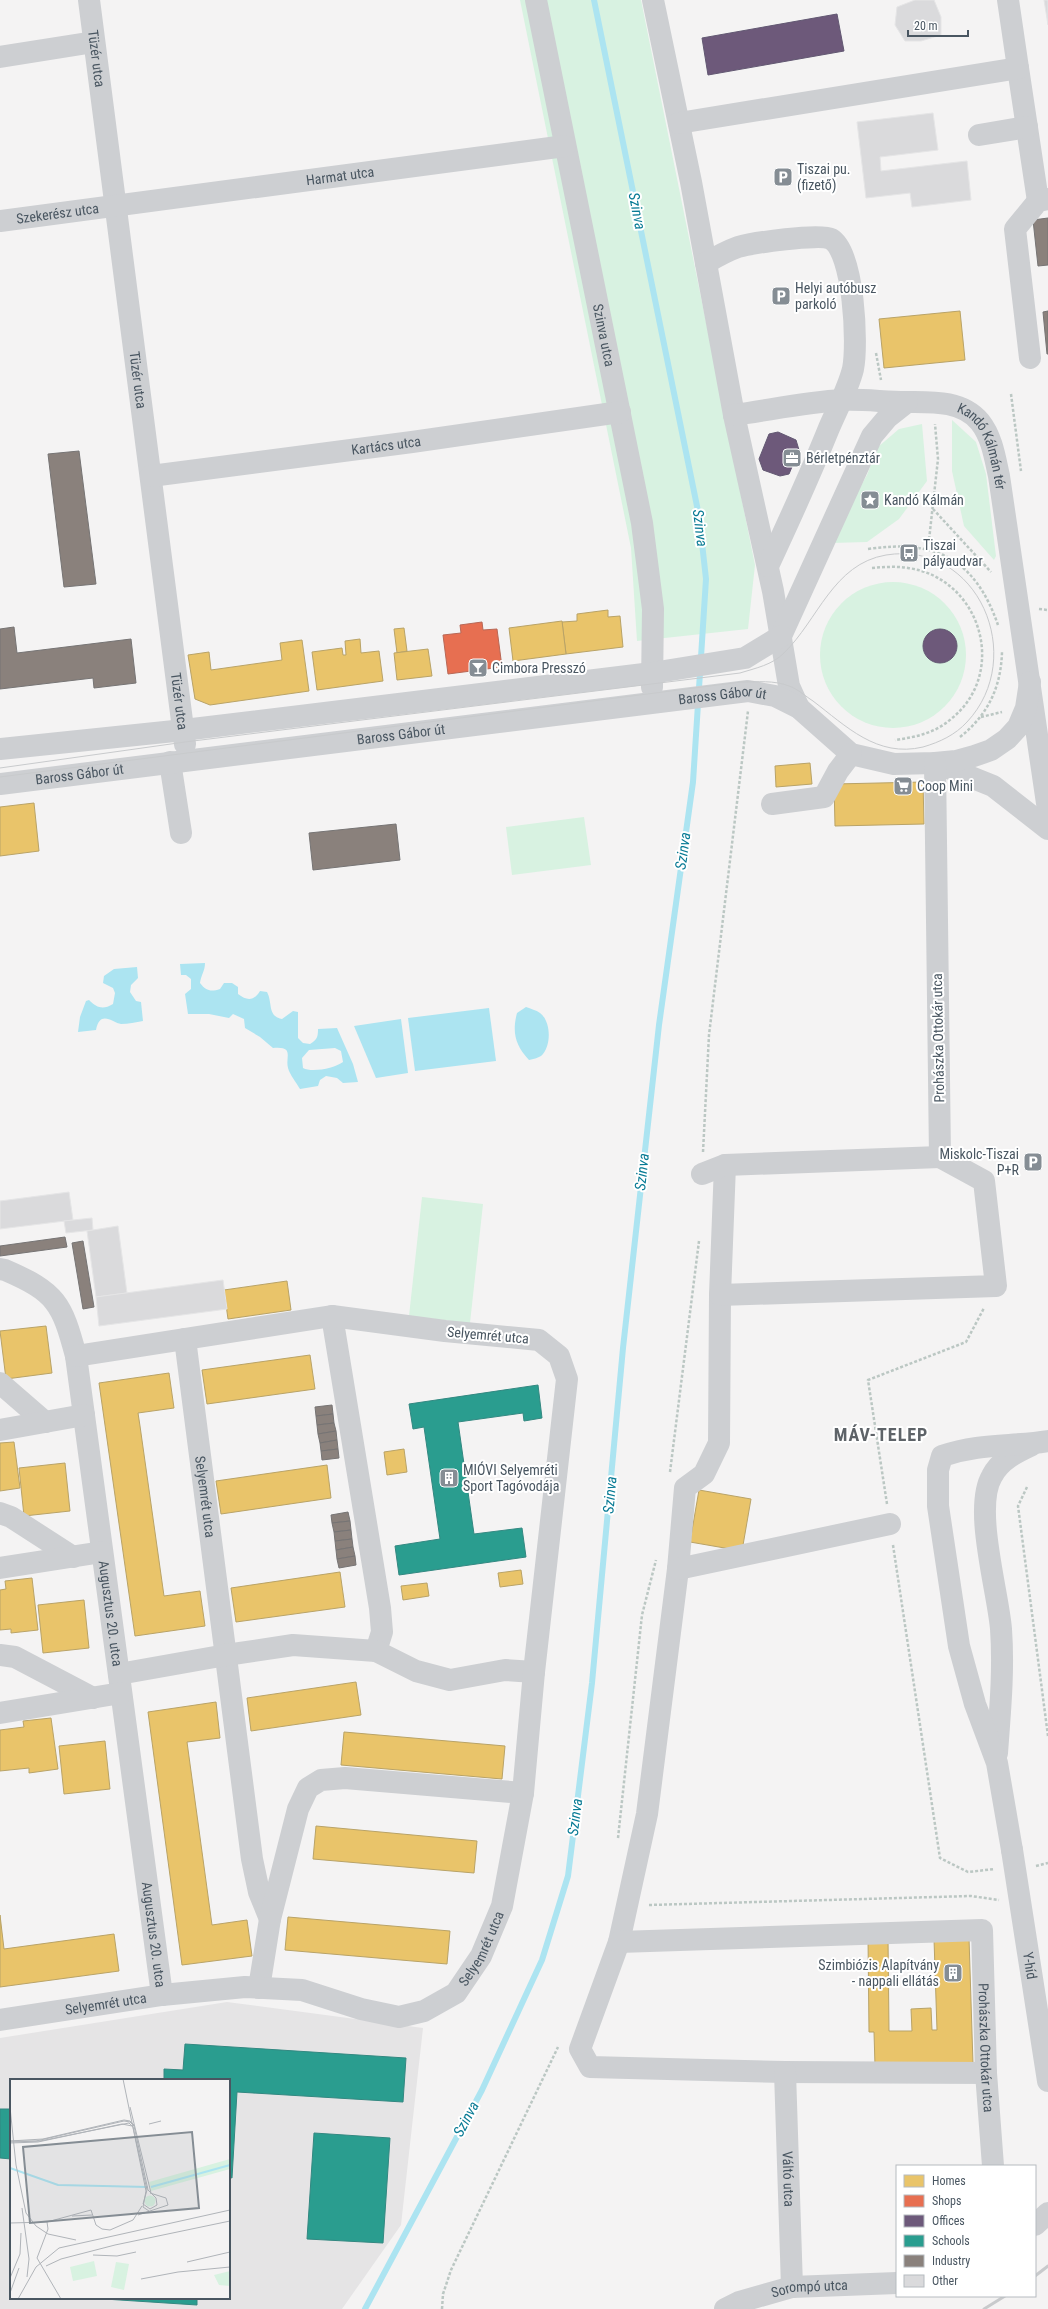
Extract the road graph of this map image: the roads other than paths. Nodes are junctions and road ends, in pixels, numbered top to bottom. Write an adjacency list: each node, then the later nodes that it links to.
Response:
1 (89, 0): 5 (street, Tüzér utca)
2 (536, 0): 11 (street, Szinva utca)
3 (653, 0): 8 (street)
4 (1008, 0): 7 (street)
5 (94, 42): 6 (street); 13 (street, Tüzér utca)
6 (0, 57)
7 (1018, 68): 8 (street); 9 (street)
8 (679, 123): 15 (street)
9 (1027, 127): 10 (street); 12 (street)
10 (979, 135)
11 (565, 146): 13 (street, Harmat utca); 19 (street, Szinva utca)
12 (1043, 200): 16 (street)
13 (116, 206): 14 (street, Szekerész utca); 21 (street, Tüzér utca)
14 (0, 221)
15 (706, 262): 17 (street); 20 (street)
16 (1030, 358)
17 (841, 400): 18 (street, Kandó Kálmán tér); 20 (street, Kandó Kálmán tér); 22 (street)
18 (906, 402): 23 (street); 25 (street, Kandó Kálmán tér)
19 (620, 412): 21 (street, Kartács utca); 24 (street, Szinva utca)
20 (734, 415): 22 (street)
21 (151, 476): 28 (street, Tüzér utca)
22 (768, 566): 23 (street)
23 (780, 636): 24 (street, Baross Gábor út); 27 (street)
24 (652, 673): 26 (street, Szinva utca); 28 (street, Baross Gábor út)
25 (1030, 682): 32 (street); 35 (street, Kandó Kálmán tér)
26 (652, 702): 27 (street, Baross Gábor út); 31 (street, Baross Gábor út)
27 (799, 708): 30 (street)
28 (184, 730): 29 (street, Baross Gábor út); 31 (street, Tüzér utca)
29 (0, 749)
30 (851, 754): 32 (street); 34 (street)
31 (179, 761): 33 (street, Baross Gábor út); 37 (street, Tüzér utca)
32 (935, 763): 36 (street); 38 (street, Prohászka Ottokár utca)
33 (0, 784)
34 (772, 804)
35 (1048, 810)
36 (1048, 829)
37 (181, 833)
38 (940, 1157): 39 (street); 42 (street)
39 (725, 1165): 40 (street); 42 (street)
40 (702, 1174)
41 (0, 1269): 45 (street, Augusztus 20. utca)
42 (720, 1295): 56 (street)
43 (332, 1316): 44 (street, Selyemrét utca); 57 (street); 60 (street, Selyemrét utca)
44 (185, 1339): 45 (street, Selyemrét utca); 59 (street, Selyemrét utca)
45 (76, 1356): 47 (street, Augusztus 20. utca)
46 (0, 1383): 48 (street)
47 (84, 1415): 48 (street); 53 (street, Augusztus 20. utca)
48 (45, 1422): 49 (street)
49 (0, 1430)
50 (1042, 1442): 64 (street); 64 (street)
51 (0, 1513): 54 (street)
52 (890, 1524): 56 (street)
53 (102, 1552): 54 (street); 61 (street, Augusztus 20. utca)
54 (73, 1557): 55 (street)
55 (0, 1568)
56 (678, 1569): 67 (street)
57 (376, 1651): 59 (street); 60 (street)
58 (0, 1655): 62 (street)
59 (226, 1655): 61 (street); 66 (street, Selyemrét utca)
60 (534, 1672): 65 (street, Selyemrét utca)
61 (120, 1684): 62 (street); 69 (street, Augusztus 20. utca)
62 (93, 1698): 63 (street)
63 (0, 1713)
64 (997, 1762): 73 (street, Y-híd, bridge)
65 (523, 1793): 66 (street); 68 (street, Selyemrét utca)
66 (270, 1919): 68 (street)
67 (619, 1942): 71 (street); 72 (street, Prohászka Ottokár utca)
68 (259, 1988): 69 (street, Selyemrét utca)
69 (162, 1994): 70 (street, Selyemrét utca)
70 (0, 2020)
71 (785, 2072): 72 (street); 78 (street, Váltó utca)
72 (986, 2073): 74 (street, Prohászka Ottokár utca)
73 (1048, 2081)
74 (993, 2165)
75 (1048, 2213): 76 (street)
76 (1036, 2224)
77 (896, 2283): 78 (street, Sorompó utca)
78 (792, 2287): 79 (street, Sorompó utca)
79 (725, 2309)

